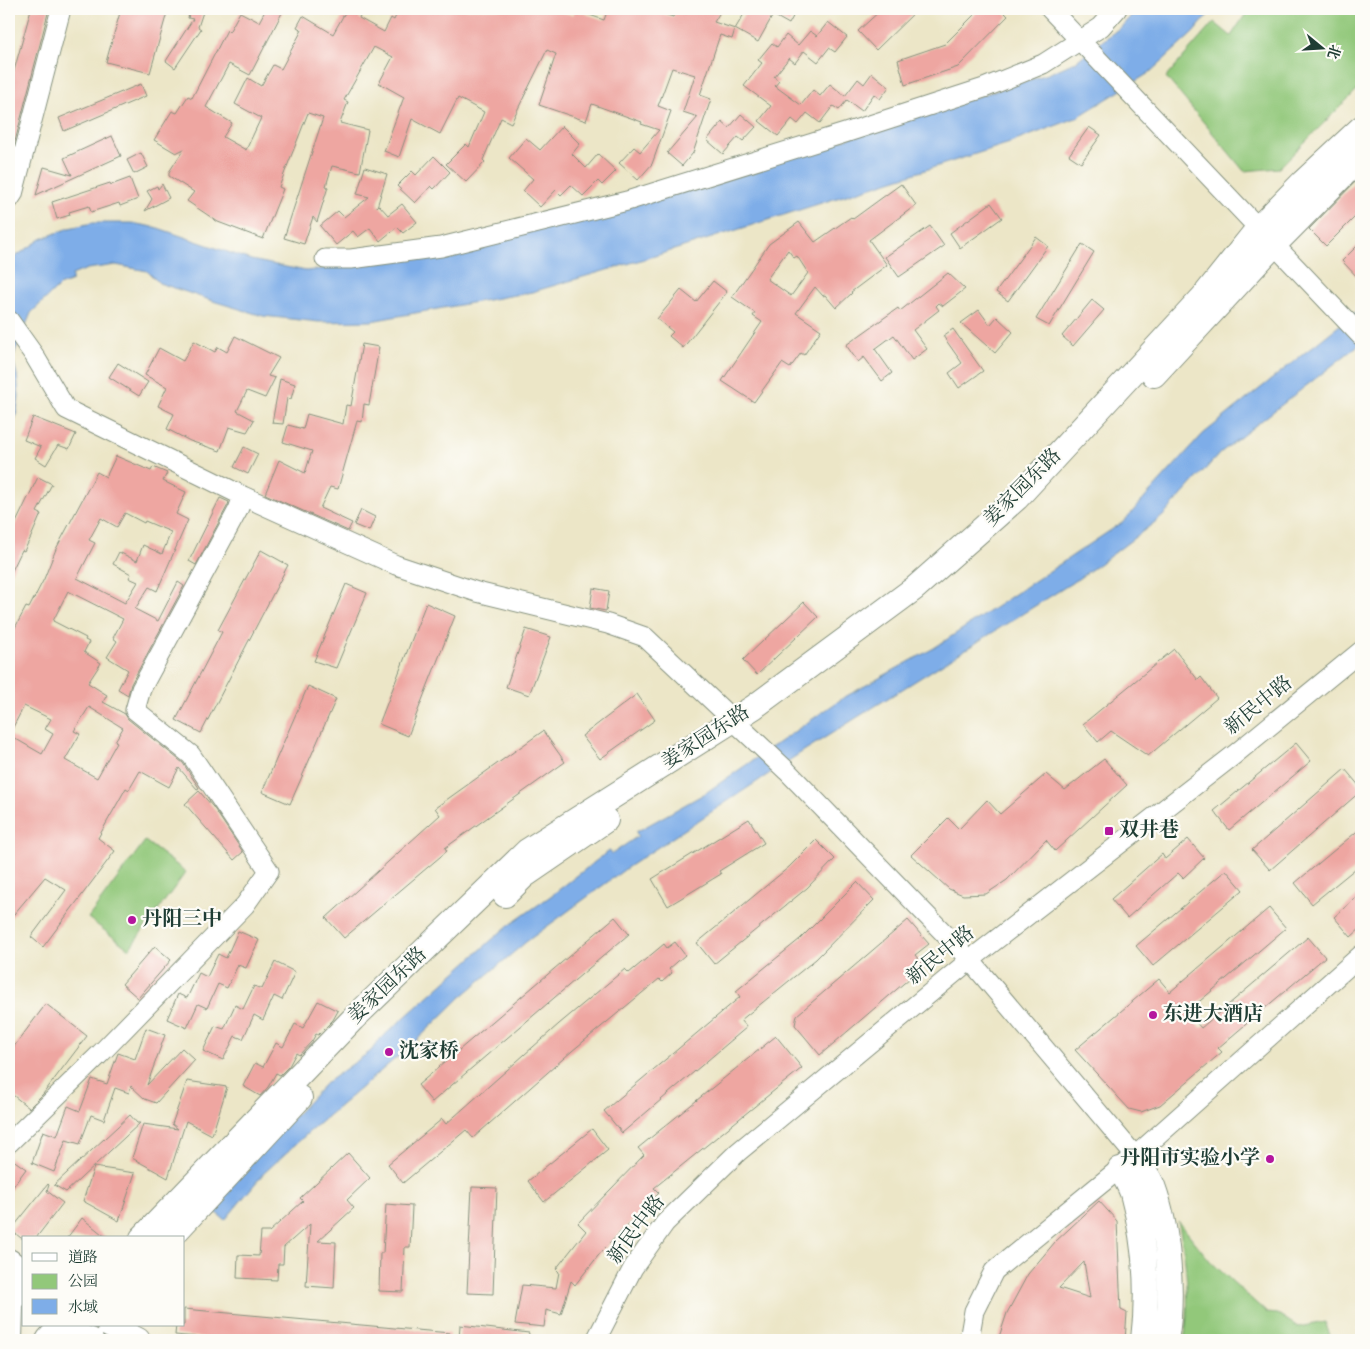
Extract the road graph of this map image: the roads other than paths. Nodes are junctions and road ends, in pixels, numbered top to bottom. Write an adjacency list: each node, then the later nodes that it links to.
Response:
1 (61, 9): 7 (street)
2 (1050, 9): 4 (street)
3 (1117, 9): 4 (street)
4 (1084, 46): 8 (street); 9 (street)
5 (1361, 128): 8 (main road)
6 (1361, 157): 8 (main road)
7 (9, 200)
8 (1267, 236): 11 (street); 14 (main road, 姜家园东路)
9 (324, 260)
10 (9, 320): 12 (street)
11 (1361, 336)
12 (243, 496): 14 (street); 17 (street)
13 (1361, 651): 16 (street, 新民中路)
14 (745, 731): 16 (street); 19 (main road, 姜家园东路); 20 (main road, 姜家园东路)
15 (1360, 958): 18 (street)
16 (970, 960): 18 (street); 31 (street, 新民中路)
17 (9, 1143)
18 (1128, 1162): 32 (street); 33 (main road); 34 (main road)
19 (144, 1236)
20 (172, 1236)
21 (9, 1261): 22 (main road)
22 (22, 1271)
23 (9, 1281): 24 (main road)
24 (22, 1291)
25 (9, 1303): 28 (main road)
26 (110, 1326): 30 (main road)
27 (75, 1332): 29 (main road)
28 (10, 1340)
29 (48, 1340)
30 (138, 1340)
31 (596, 1340)
32 (969, 1340)
33 (1143, 1340)
34 (1166, 1340)

